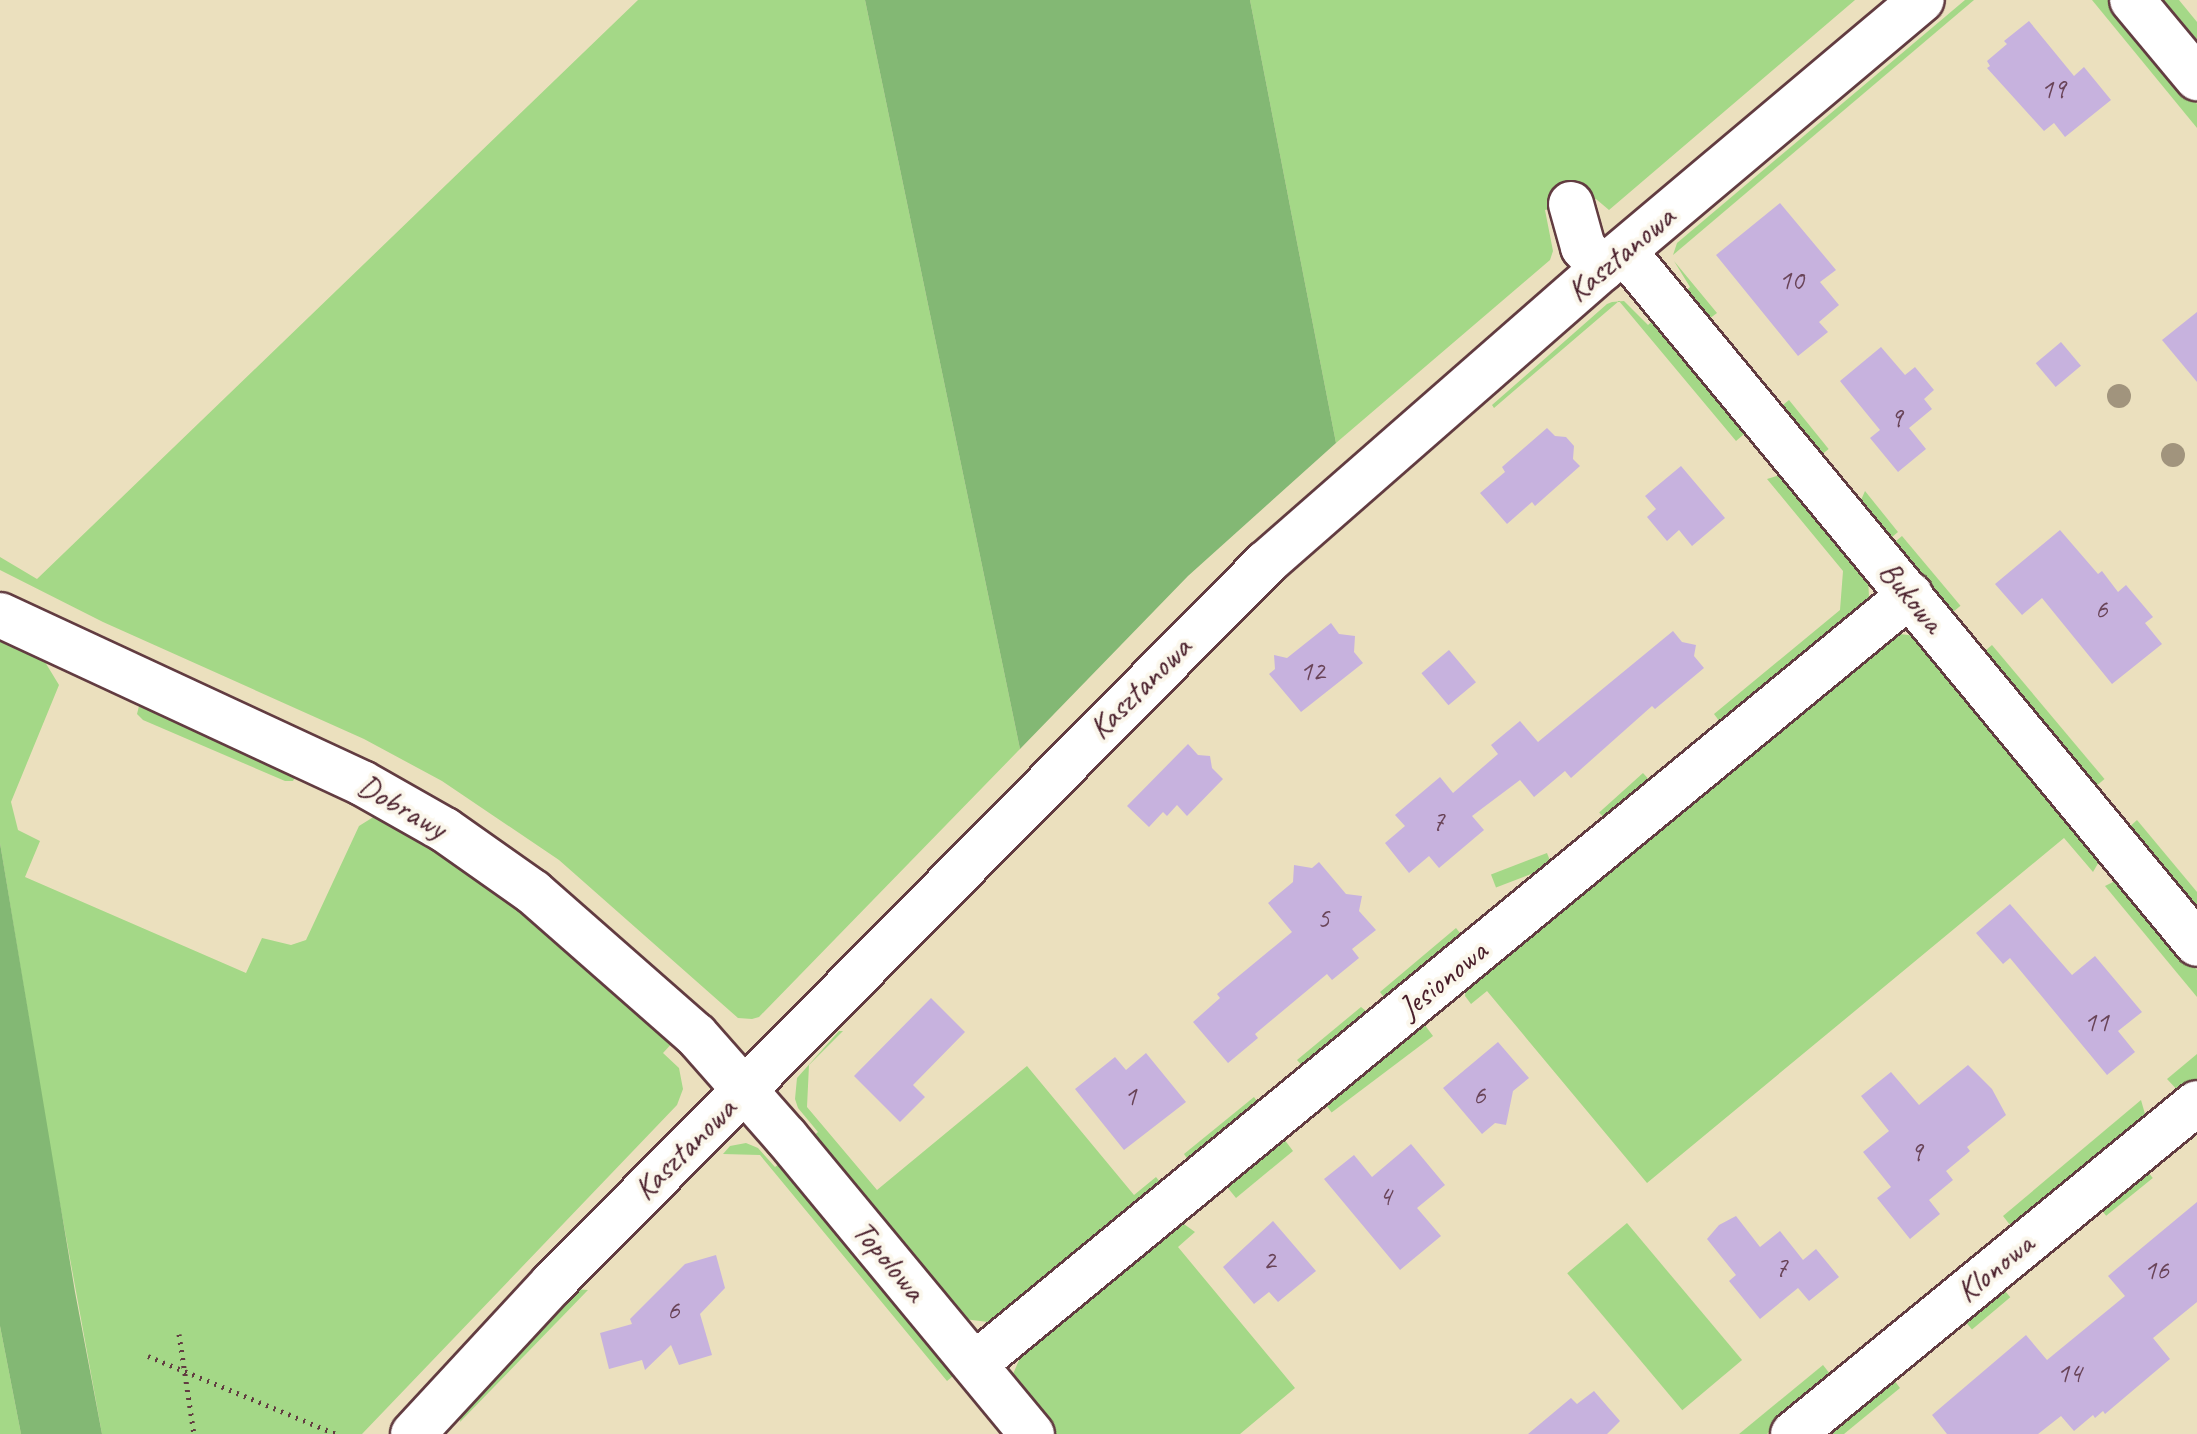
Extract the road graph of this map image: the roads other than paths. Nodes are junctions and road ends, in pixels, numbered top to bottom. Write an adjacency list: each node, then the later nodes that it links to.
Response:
1 (1922, 0): 5 (street, Kasztanowa)
2 (2132, 0): 3 (street)
3 (2197, 78)
4 (1571, 204): 5 (street, Bukowa)
5 (1613, 260): 6 (street, Bukowa); 9 (street, Kasztanowa)
6 (1910, 595): 8 (street, Bukowa); 11 (street, Jesionowa)
7 (0, 615): 9 (street, Dobrawy)
8 (2197, 944)
9 (744, 1089): 11 (street, Topolowa); 12 (street, Kasztanowa)
10 (2197, 1103): 14 (street, Klonowa)
11 (975, 1364): 13 (street, Topolowa)
12 (413, 1434)
13 (1032, 1434)
14 (1793, 1434)

